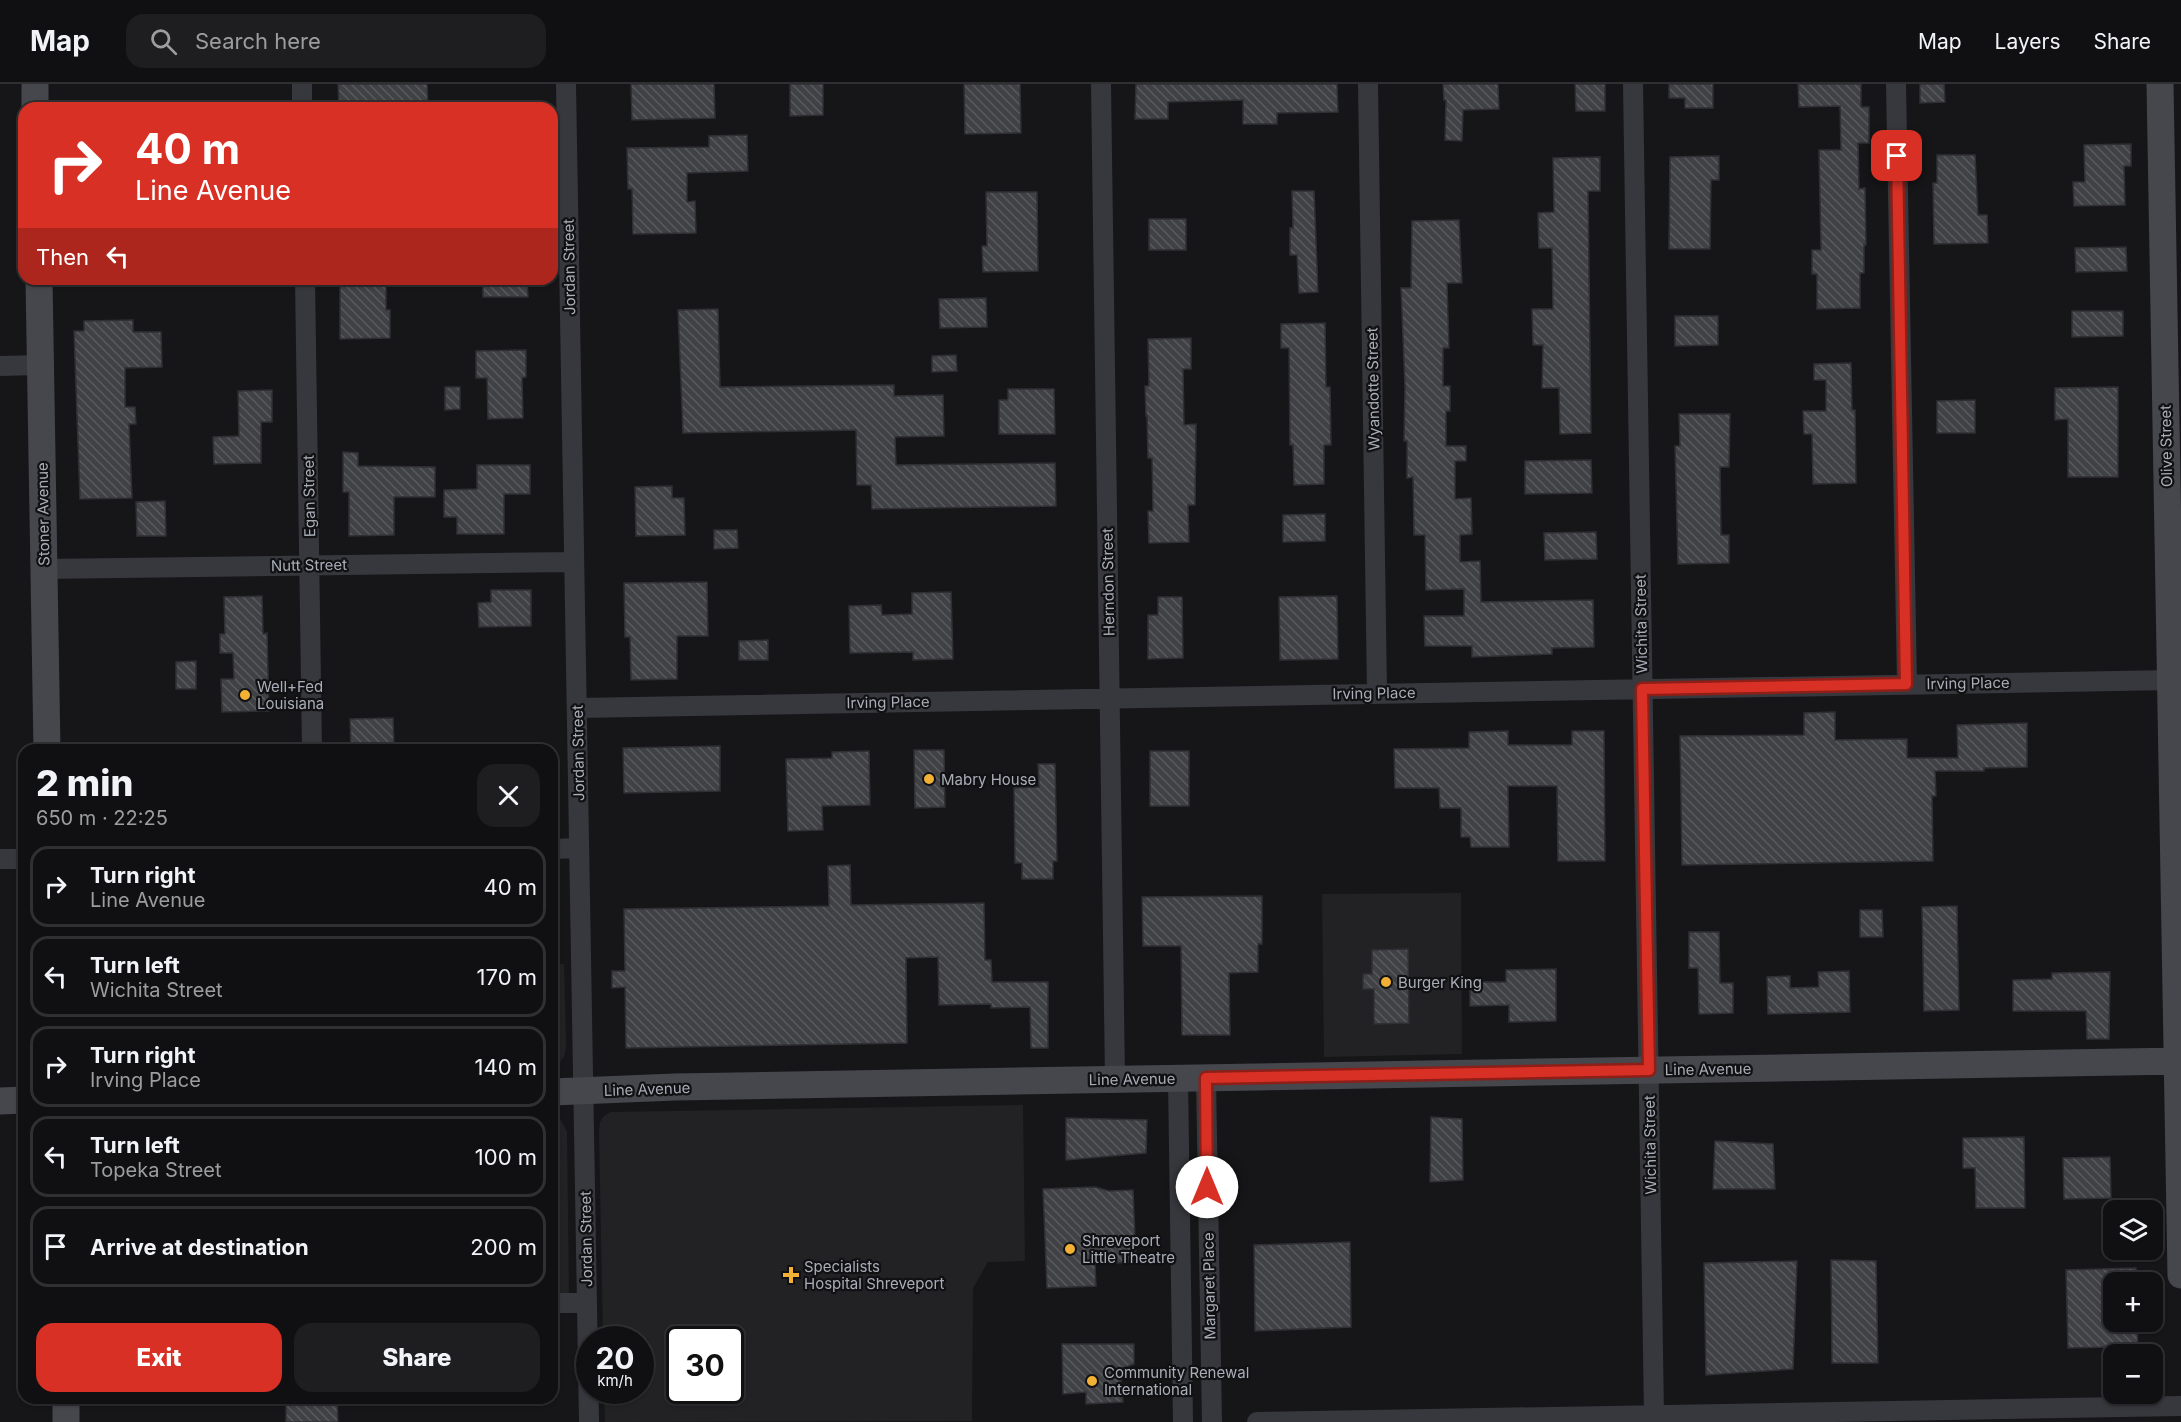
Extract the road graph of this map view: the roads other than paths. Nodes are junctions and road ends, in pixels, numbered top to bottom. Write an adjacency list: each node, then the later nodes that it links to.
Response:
1 (35, 84): 9 (street)
2 (302, 84): 10 (street)
3 (566, 84): 16 (street, Jordan Street)
4 (1101, 84): 23 (street, Herndon Street)
5 (1368, 84): 22 (street, Wyandotte Street)
6 (1632, 84): 21 (street, Wichita Street)
7 (1896, 84): 20 (street)
8 (2160, 84): 15 (street, Olive Street)
9 (35, 102)
10 (302, 102)
11 (39, 285): 13 (street, Stoner Avenue)
12 (305, 285): 17 (street, Egan Street)
13 (40, 365): 14 (street); 18 (street, Stoner Avenue)
14 (0, 366)
15 (2174, 518): 19 (street, Olive Street)
16 (574, 562): 17 (street, Nutt Street); 24 (street, Jordan Street)
17 (310, 565): 18 (street, Nutt Street); 26 (street, Egan Street)
18 (44, 569): 25 (street, Stoner Avenue)
19 (2171, 680): 20 (street, Irving Place); 31 (street, Olive Street)
20 (1906, 684): 21 (street, Irving Place)
21 (1642, 689): 22 (street, Irving Place); 32 (street, Wichita Street)
22 (1377, 693): 23 (street, Irving Place)
23 (1110, 699): 24 (street, Irving Place); 35 (street, Herndon Street)
24 (577, 708): 27 (street, Jordan Street)
25 (47, 744)
26 (312, 744)
27 (579, 848): 28 (street); 36 (street, Jordan Street)
28 (558, 849)
29 (0, 859): 30 (street)
30 (18, 859)
31 (2179, 1061): 32 (street, Line Avenue); 40 (street, Olive Street)
32 (1649, 1070): 34 (street, Line Avenue); 46 (street, Wichita Street)
33 (1178, 1078): 34 (street, Line Avenue); 35 (street, Line Avenue); 52 (street, Margaret Place)
34 (1206, 1078): 53 (street, Margaret Place)
35 (1115, 1079): 36 (street, Line Avenue)
36 (584, 1091): 37 (street, Line Avenue); 42 (street, Jordan Street)
37 (558, 1092)
38 (18, 1100): 39 (street)
39 (0, 1101)
40 (2181, 1275)
41 (558, 1303): 42 (street)
42 (587, 1303): 51 (street, Jordan Street)
43 (50, 1404): 49 (street)
44 (66, 1404): 50 (street)
45 (2181, 1406): 47 (street)
46 (1654, 1415): 47 (street); 48 (street)
47 (1819, 1417)
48 (1530, 1420): 54 (street)
49 (50, 1422)
50 (66, 1422)
51 (589, 1422)
52 (1183, 1422)
53 (1212, 1422)
54 (1257, 1422)

